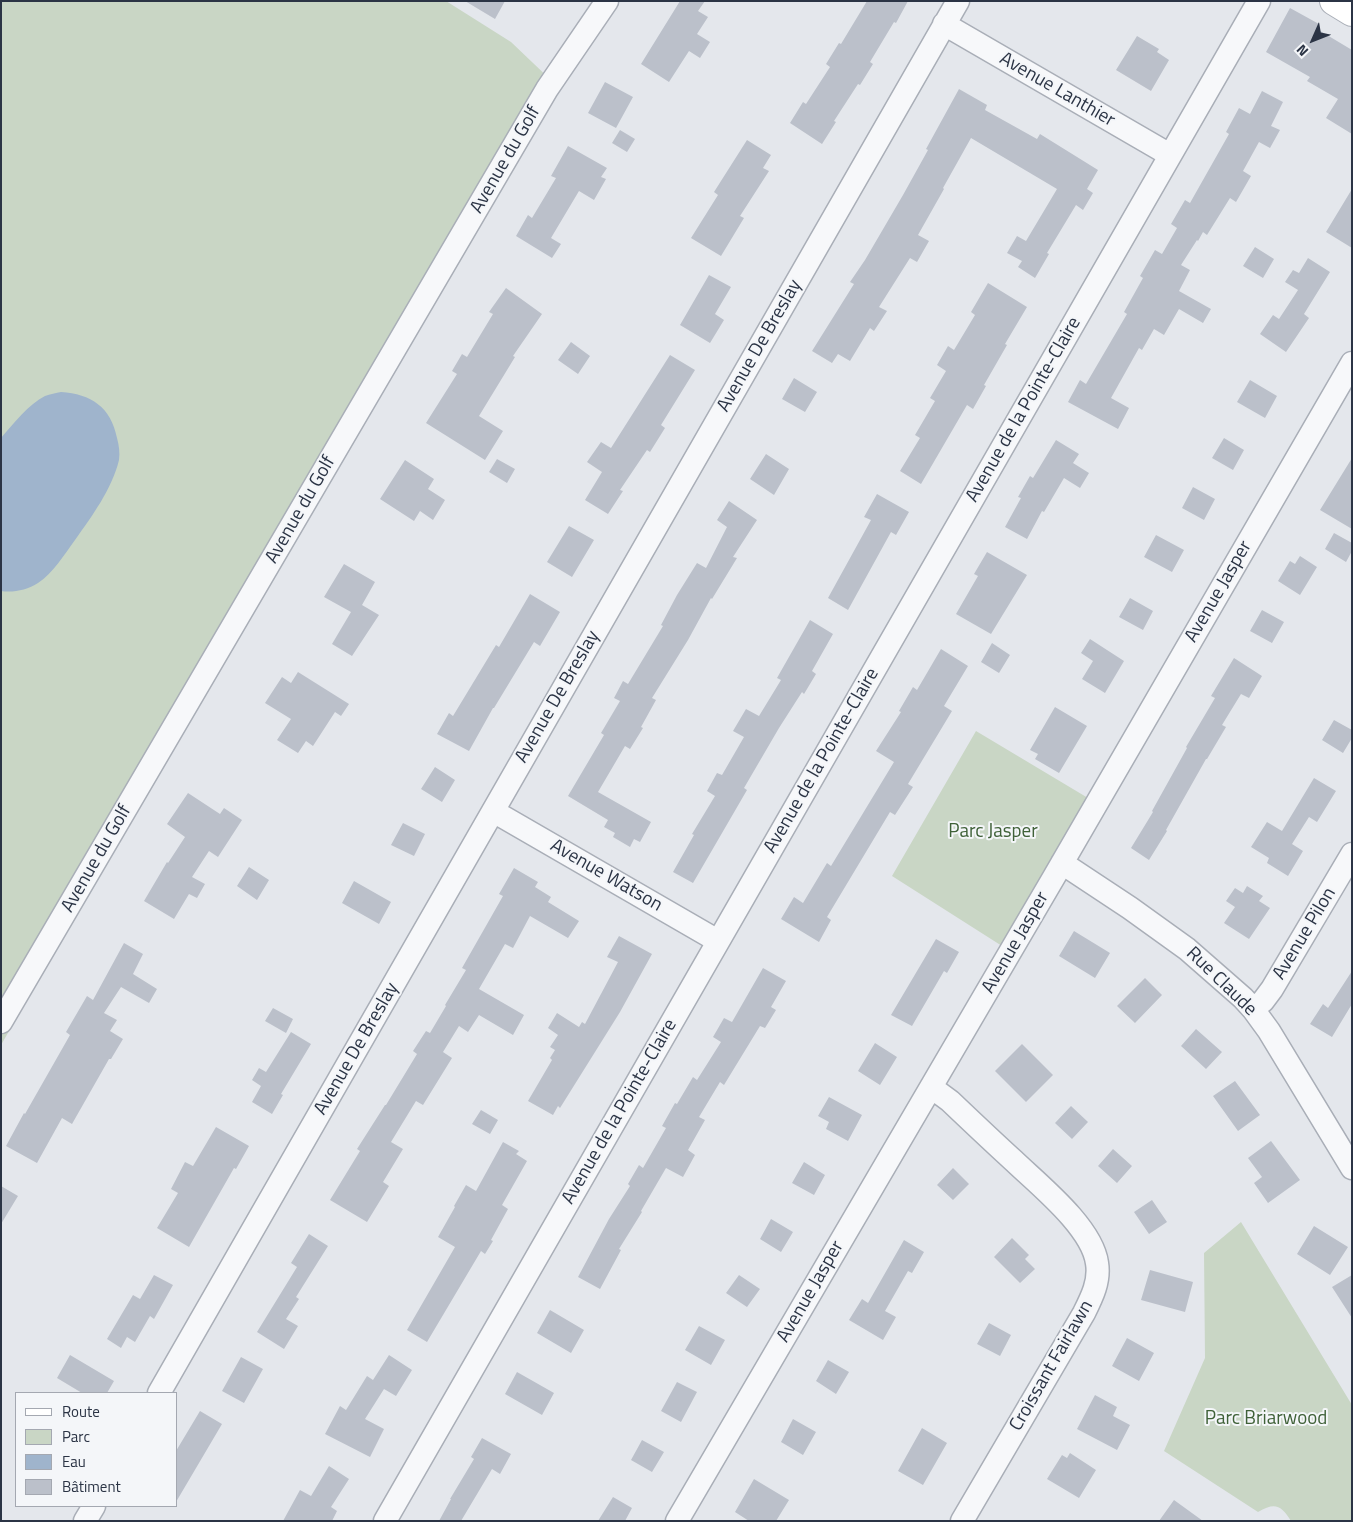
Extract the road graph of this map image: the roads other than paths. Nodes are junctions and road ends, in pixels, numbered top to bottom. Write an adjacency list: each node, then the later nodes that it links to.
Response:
1 (607, 1): 14 (street, Avenue du Golf)
2 (958, 1): 6 (street, Avenue De Breslay)
3 (1258, 1): 7 (street, Avenue de la Pointe-Claire)
4 (1334, 1): 5 (street)
5 (1352, 12)
6 (944, 24): 7 (street, Avenue Lanthier); 9 (street, Avenue De Breslay)
7 (1170, 155): 12 (street, Avenue de la Pointe-Claire)
8 (1352, 363): 11 (street, Avenue Jasper)
9 (493, 811): 12 (street, Avenue Watson); 17 (street, Avenue De Breslay)
10 (1352, 854): 13 (street, Avenue Pilon)
11 (1062, 863): 13 (street, Rue Claude); 15 (street, Avenue Jasper)
12 (718, 942): 20 (street, Avenue de la Pointe-Claire)
13 (1253, 1009): 16 (street, Rue Claude)
14 (1, 1022)
15 (931, 1087): 21 (street, Avenue Jasper); 22 (street, Croissant Fairlawn)
16 (1352, 1168)
17 (160, 1392)
18 (93, 1507): 19 (street)
19 (85, 1521)
20 (385, 1521)
21 (677, 1521)
22 (962, 1521)

